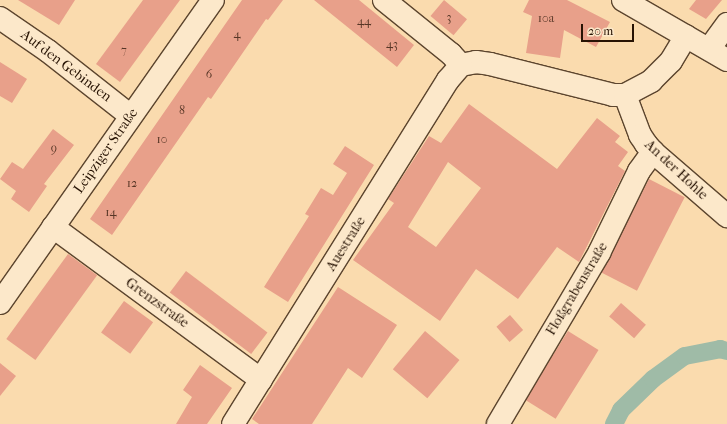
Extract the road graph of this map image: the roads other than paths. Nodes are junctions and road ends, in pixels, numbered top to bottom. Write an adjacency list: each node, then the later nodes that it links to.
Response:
1 (213, 0): 10 (street, Leipziger Straße)
2 (384, 0): 8 (street)
3 (623, 0): 6 (street)
4 (0, 18): 10 (street, Auf den Gebinden)
5 (727, 24): 7 (street)
6 (686, 36): 7 (street); 9 (street)
7 (718, 55)
8 (461, 65): 9 (street); 15 (street, Auestraße)
9 (625, 95): 11 (street, An der Hohle)
10 (131, 116): 13 (street, Leipziger Straße)
11 (653, 152): 12 (street, An der Hohle); 17 (street, Floßgrabenstraße)
12 (727, 216)
13 (53, 227): 14 (street, Leipziger Straße); 15 (street, Grenzstraße)
14 (0, 303)
15 (261, 380): 16 (street, Auestraße)
16 (233, 424)
17 (498, 424)

